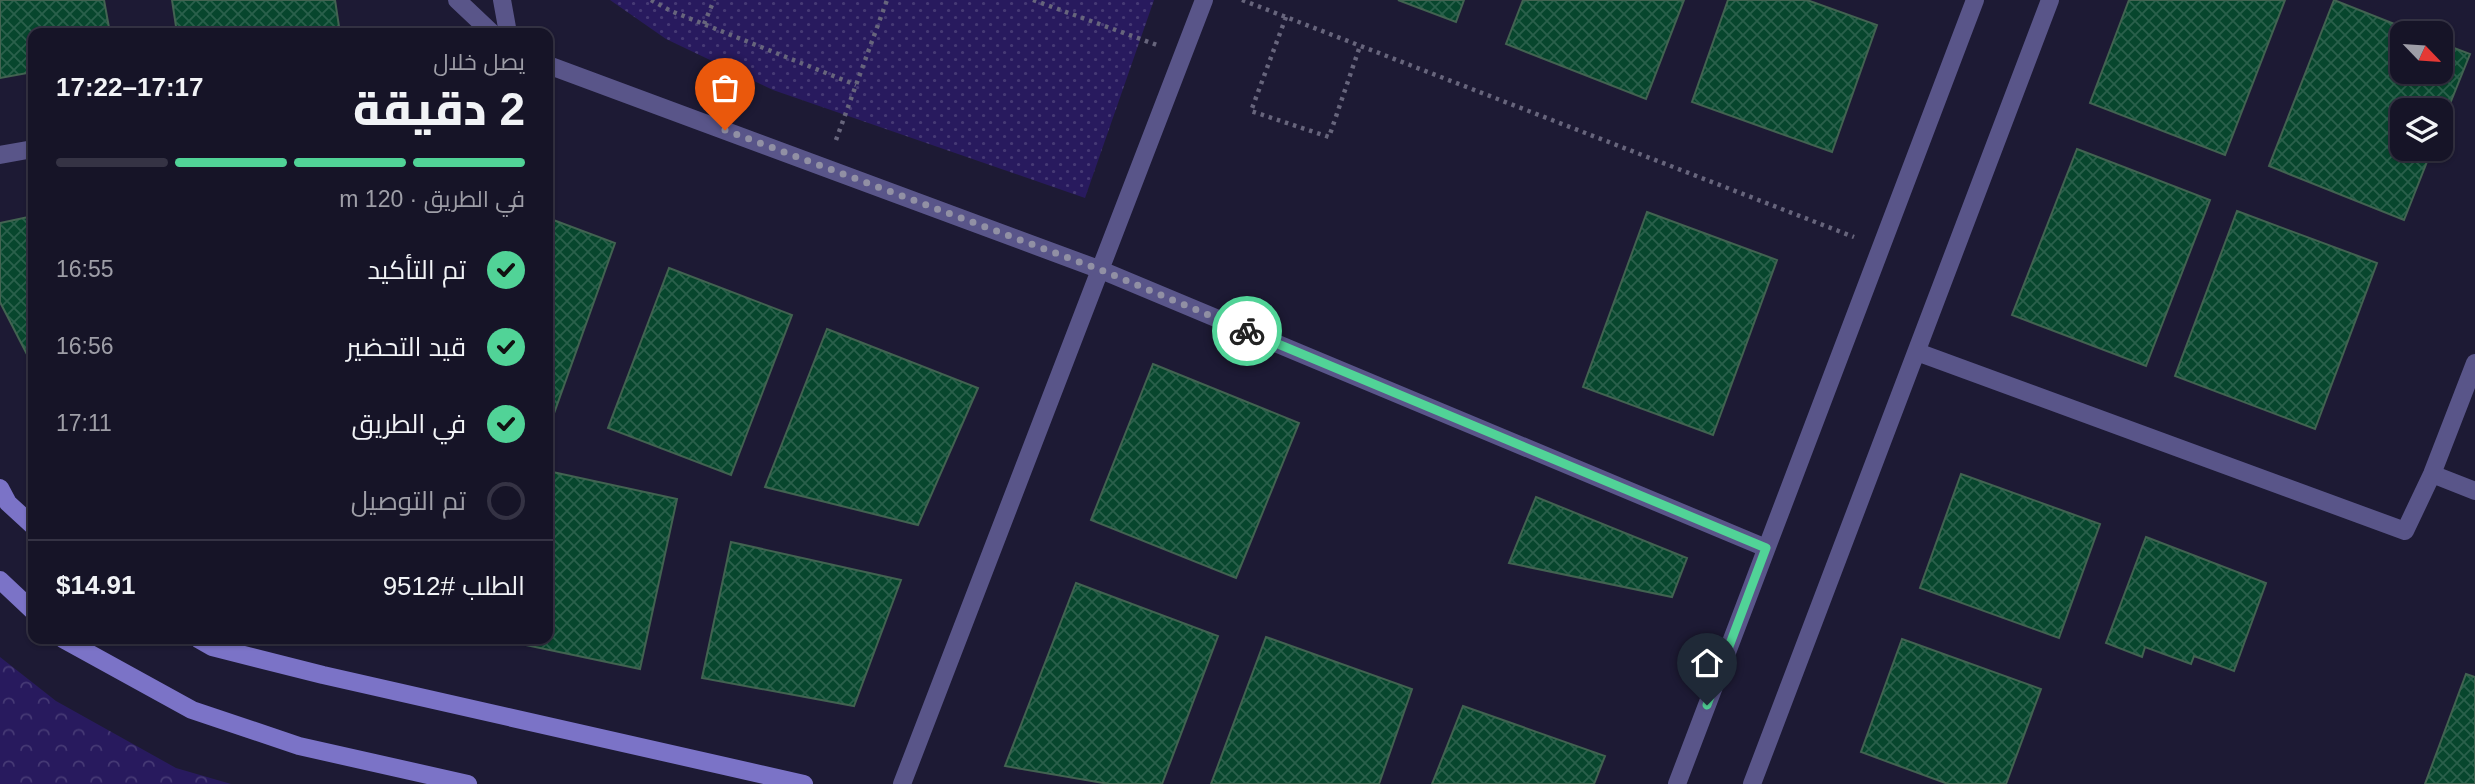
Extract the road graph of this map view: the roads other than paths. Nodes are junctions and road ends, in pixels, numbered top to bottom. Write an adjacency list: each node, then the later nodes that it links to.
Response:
1 (457, 0): 6 (street)
2 (502, 0): 7 (street)
3 (1204, 0): 11 (street)
4 (1975, 0): 18 (street)
5 (2050, 0): 12 (street)
6 (487, 28)
7 (507, 28)
8 (553, 67): 11 (street)
9 (28, 150): 10 (street)
10 (0, 155)
11 (1101, 270): 18 (street); 25 (street)
12 (1917, 352): 14 (street); 27 (street)
13 (2475, 363): 14 (street)
14 (2432, 474): 16 (street)
15 (0, 488): 17 (street)
16 (2475, 491)
17 (28, 521)
18 (1766, 548): 26 (street)
19 (0, 580): 20 (street)
20 (28, 606)
21 (72, 644): 23 (street)
22 (207, 644): 24 (street)
23 (468, 784)
24 (804, 784)
25 (902, 784)
26 (1677, 784)
27 (1752, 784)

